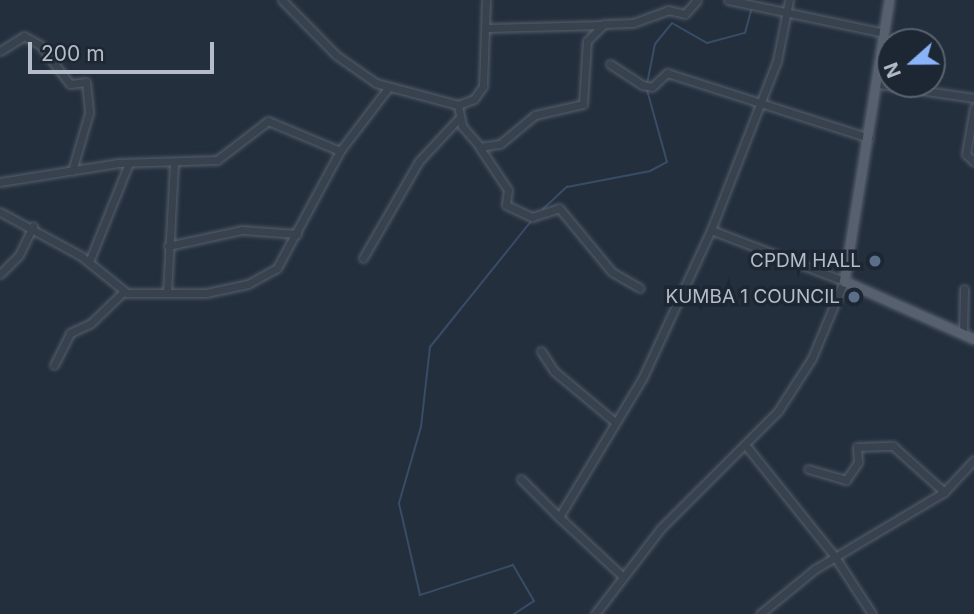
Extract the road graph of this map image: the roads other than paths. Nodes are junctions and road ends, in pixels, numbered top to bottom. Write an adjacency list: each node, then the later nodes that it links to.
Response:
1 (282, 0): 14 (street)
2 (486, 0): 10 (street)
3 (697, 0): 8 (street)
4 (728, 0): 7 (street)
5 (789, 0): 7 (street)
6 (889, 0): 9 (main road)
7 (789, 11): 11 (street); 18 (street)
8 (604, 24): 10 (street); 23 (street)
9 (886, 28)
10 (487, 29): 19 (street)
11 (876, 31)
12 (0, 51): 28 (street)
13 (610, 64): 18 (street)
14 (388, 88): 19 (street); 24 (street)
15 (946, 94): 17 (street)
16 (877, 98): 22 (main road)
17 (974, 98)
18 (762, 105): 22 (street); 32 (street)
19 (458, 106): 21 (street)
20 (974, 108): 25 (street)
21 (460, 117): 23 (street); 35 (street)
22 (870, 138): 38 (main road)
23 (480, 147): 39 (street)
24 (340, 151): 27 (street); 33 (street)
25 (974, 162)
26 (129, 163): 27 (street); 28 (street); 36 (street)
27 (174, 163): 34 (street)
28 (72, 171): 29 (street)
29 (0, 182)
30 (0, 212): 31 (street)
31 (33, 226): 36 (street); 37 (street)
32 (711, 230): 38 (street); 47 (street)
33 (297, 234): 34 (street); 42 (street)
34 (168, 246): 42 (street)
35 (363, 258)
36 (89, 262): 41 (street)
37 (0, 274)
38 (844, 281): 43 (main road); 48 (street)
39 (640, 288)
40 (964, 289): 43 (street)
41 (123, 292): 42 (street); 46 (street)
42 (167, 293)
43 (963, 335): 44 (main road)
44 (974, 339)
45 (541, 351): 47 (street)
46 (54, 365)
47 (615, 422): 53 (street)
48 (747, 447): 54 (street); 55 (street)
49 (974, 460): 52 (street)
50 (808, 469): 52 (street)
51 (521, 480): 53 (street)
52 (944, 492): 54 (street)
53 (559, 517): 55 (street)
54 (835, 557): 57 (street); 58 (street)
55 (621, 575): 56 (street)
56 (598, 613)
57 (760, 614)
58 (872, 614)

